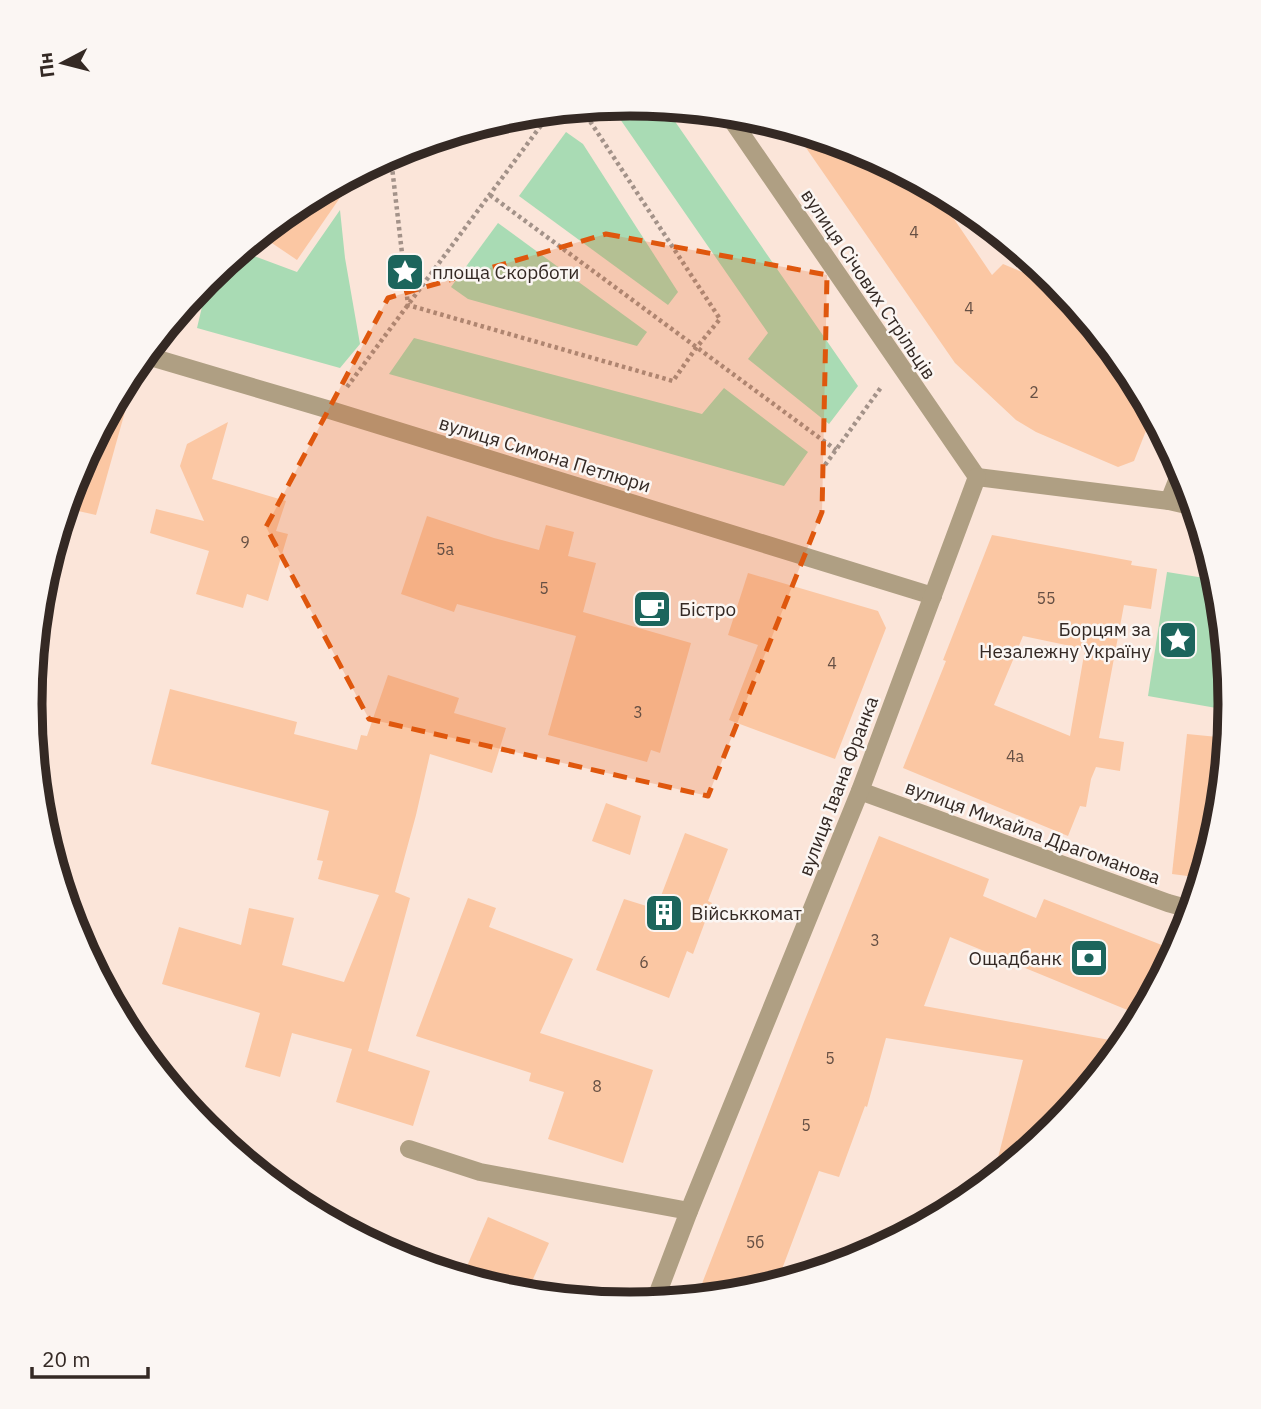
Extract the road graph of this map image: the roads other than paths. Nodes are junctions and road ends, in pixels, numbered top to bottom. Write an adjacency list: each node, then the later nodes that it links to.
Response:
1 (736, 126): 3 (street, вулиця Січових Стрільців)
2 (155, 358): 7 (street, вулиця Симона Петлюри)
3 (977, 477): 5 (street); 7 (street, вулиця Івана Франка)
4 (1176, 484): 5 (street)
5 (1169, 501): 6 (street)
6 (1184, 504)
7 (933, 596): 8 (street, вулиця Івана Франка)
8 (860, 791): 9 (street, вулиця Михайла Драгоманова); 11 (street, вулиця Івана Франка)
9 (1183, 907)
10 (409, 1149): 11 (street)
11 (689, 1211): 12 (street, вулиця Івана Франка)
12 (658, 1292)

